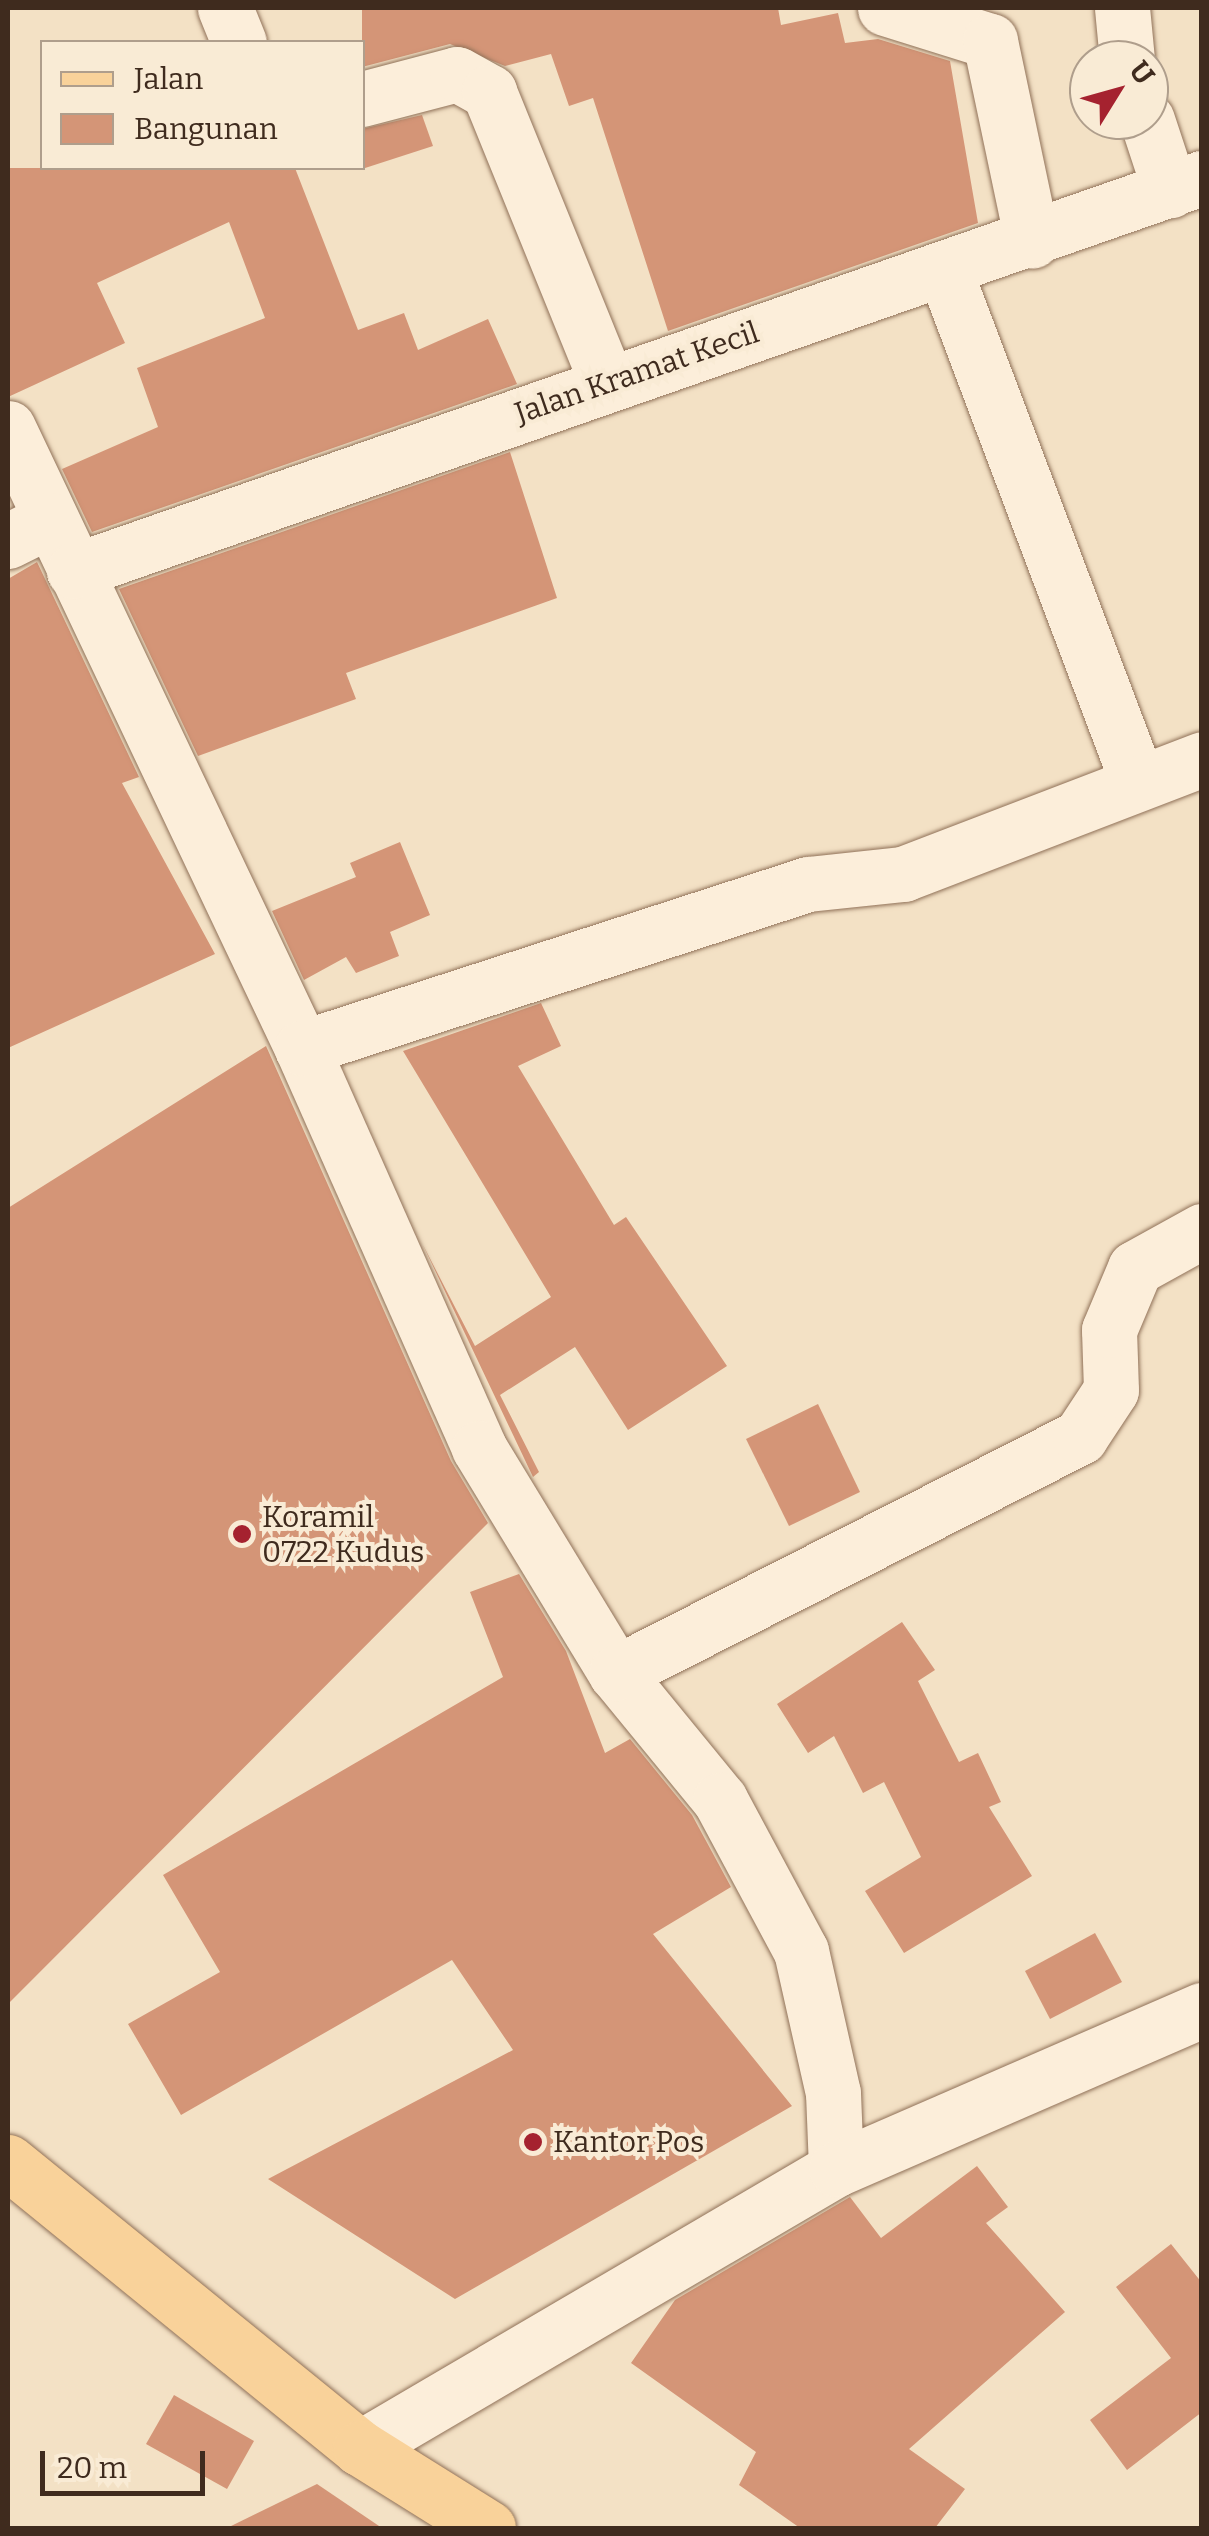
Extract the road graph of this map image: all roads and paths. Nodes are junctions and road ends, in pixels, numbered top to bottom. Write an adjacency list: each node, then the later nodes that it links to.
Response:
1 (225, 8): 4 (street)
2 (886, 8): 9 (street)
3 (1122, 8): 5 (street)
4 (238, 40)
5 (1125, 40)
6 (365, 98): 11 (street)
7 (1159, 140): 8 (street)
8 (1186, 184): 9 (street, Jalan Kramat Kecil)
9 (1032, 240): 10 (street, Jalan Kramat Kecil)
10 (944, 269): 11 (street, Jalan Kramat Kecil); 16 (street)
11 (607, 382): 14 (street, Jalan Kramat Kecil)
12 (8, 428): 13 (street)
13 (29, 531): 14 (street)
14 (74, 571): 17 (street)
15 (1202, 758): 16 (street)
16 (1138, 783): 17 (street)
17 (302, 1048): 19 (street)
18 (1202, 1231): 19 (street)
19 (616, 1673): 22 (street)
20 (1202, 2010): 22 (street)
21 (8, 2162): 23 (main road)
22 (836, 2169): 23 (street)
23 (360, 2448): 24 (main road)
24 (488, 2528)

